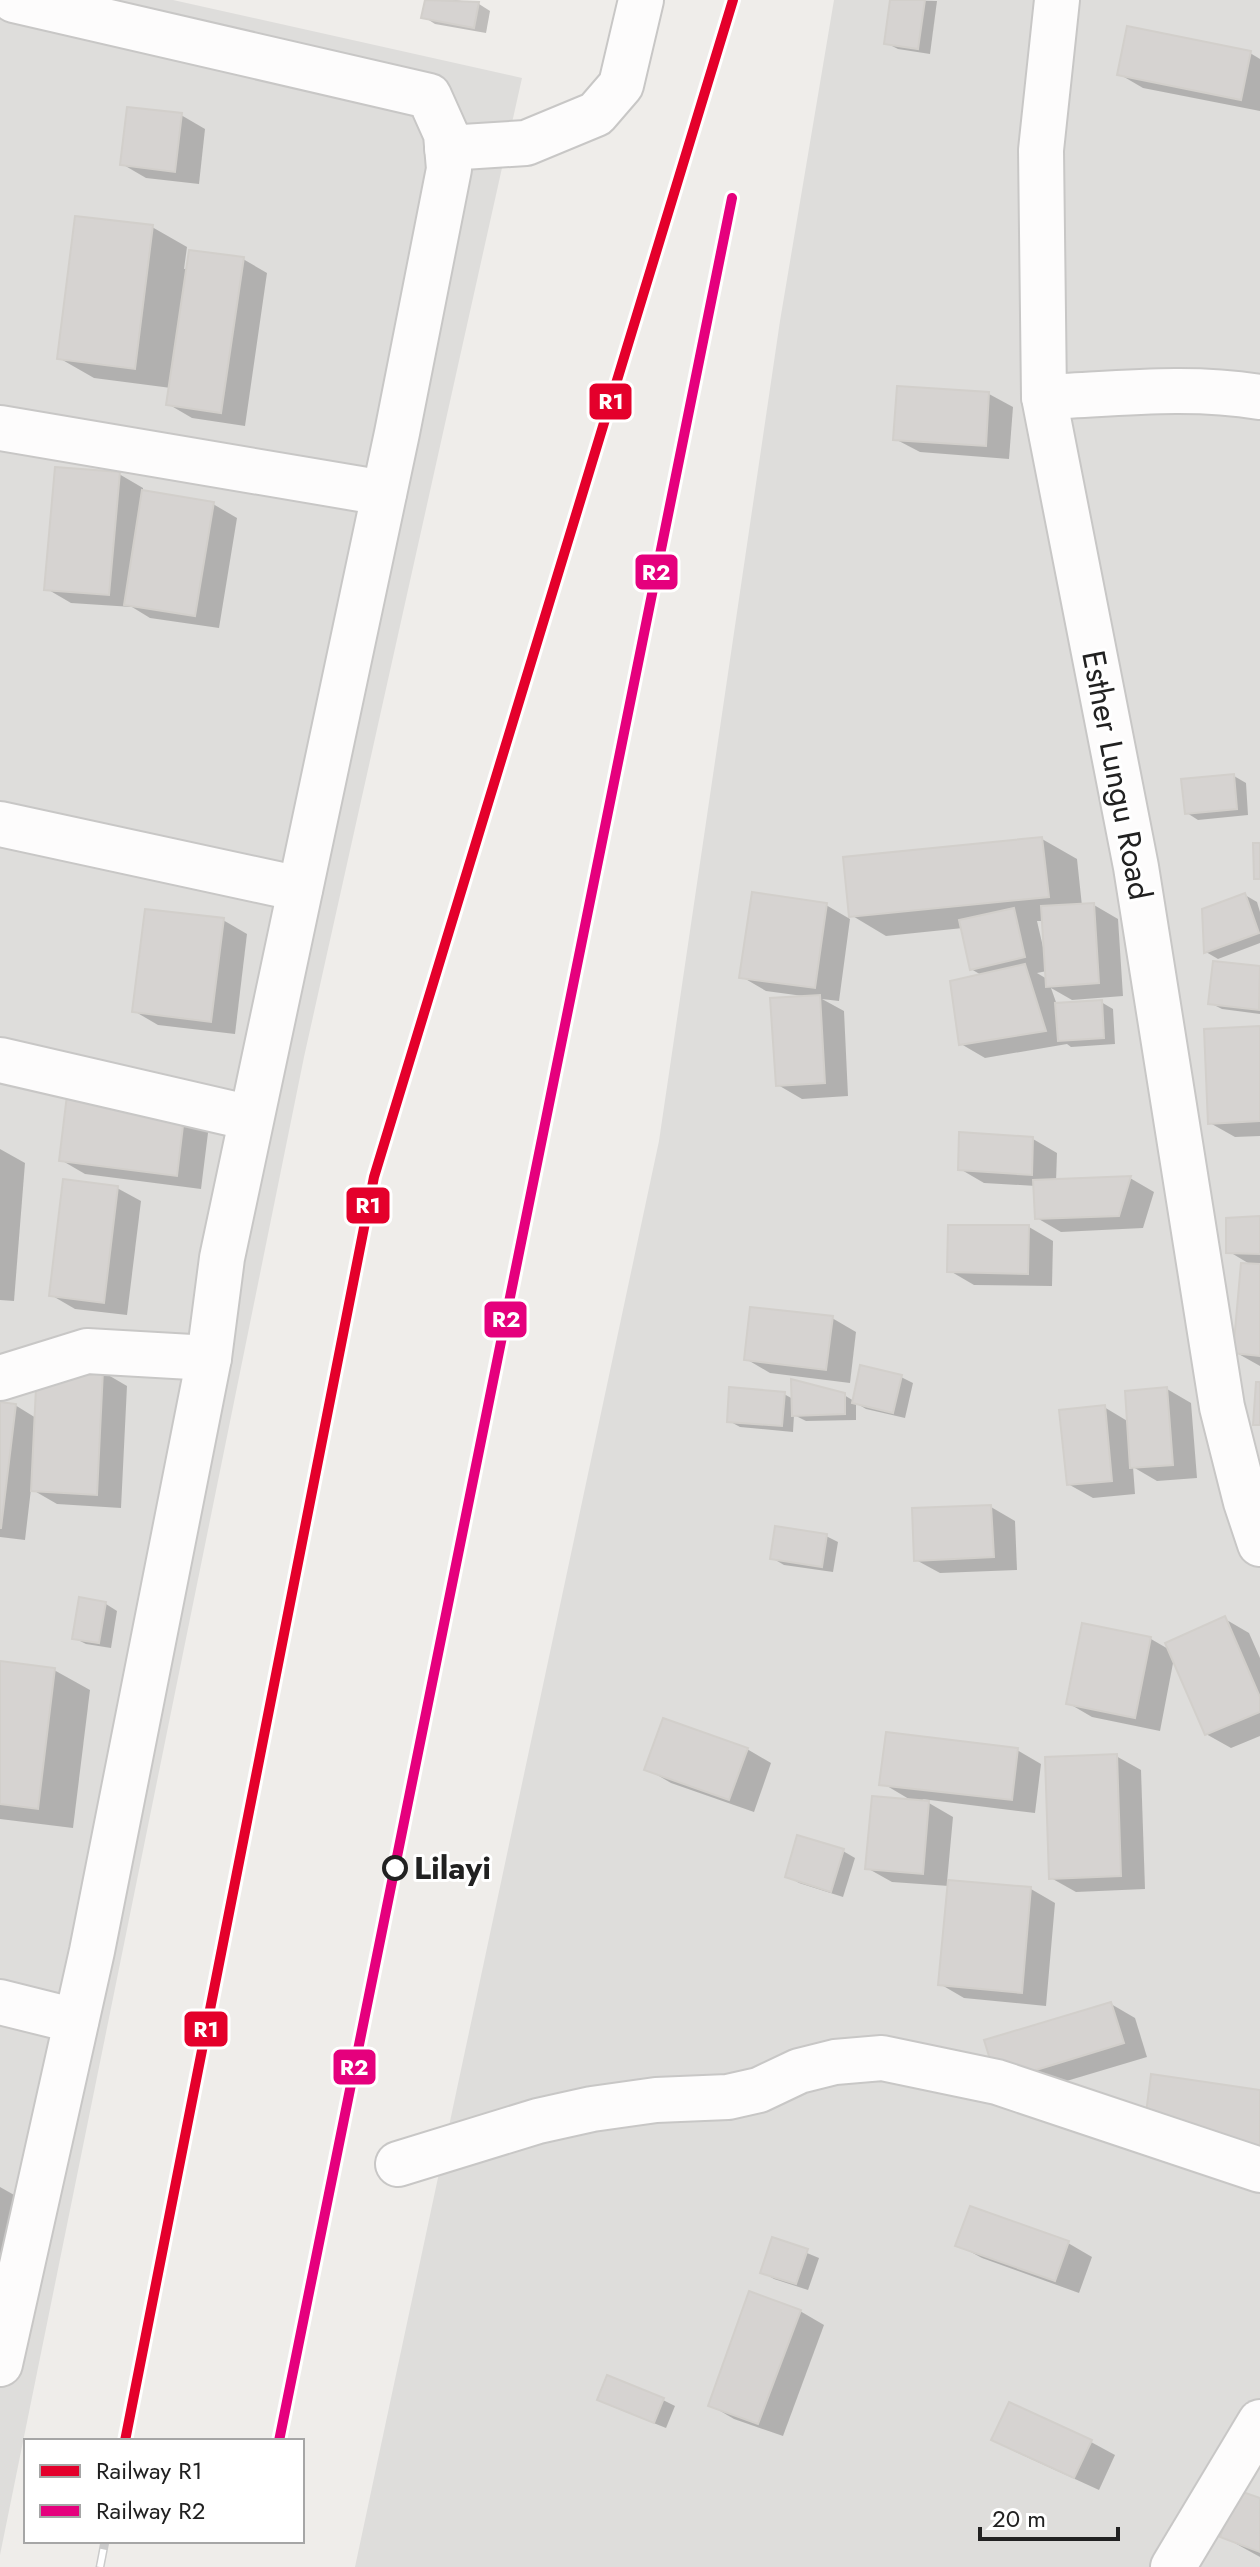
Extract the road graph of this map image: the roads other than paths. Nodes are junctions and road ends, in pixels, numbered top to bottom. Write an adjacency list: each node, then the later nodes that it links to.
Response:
1 (14, 0): 4 (street)
2 (641, 0): 4 (street)
3 (1057, 0): 5 (street, Esther Lungu Road)
4 (447, 148): 8 (street)
5 (1044, 397): 6 (street); 15 (street, Esther Lungu Road)
6 (1260, 397)
7 (0, 428): 8 (street)
8 (384, 493): 10 (street)
9 (0, 824): 10 (street)
10 (300, 889): 12 (street)
11 (0, 1060): 12 (street)
12 (251, 1118): 13 (street)
13 (209, 1358): 14 (street); 17 (street)
14 (0, 1378)
15 (1260, 1544)
16 (0, 2002): 17 (street)
17 (76, 2021): 20 (street)
18 (398, 2164): 19 (street)
19 (1260, 2170)
20 (0, 2364)
21 (1260, 2422): 22 (street)
22 (1173, 2567)

